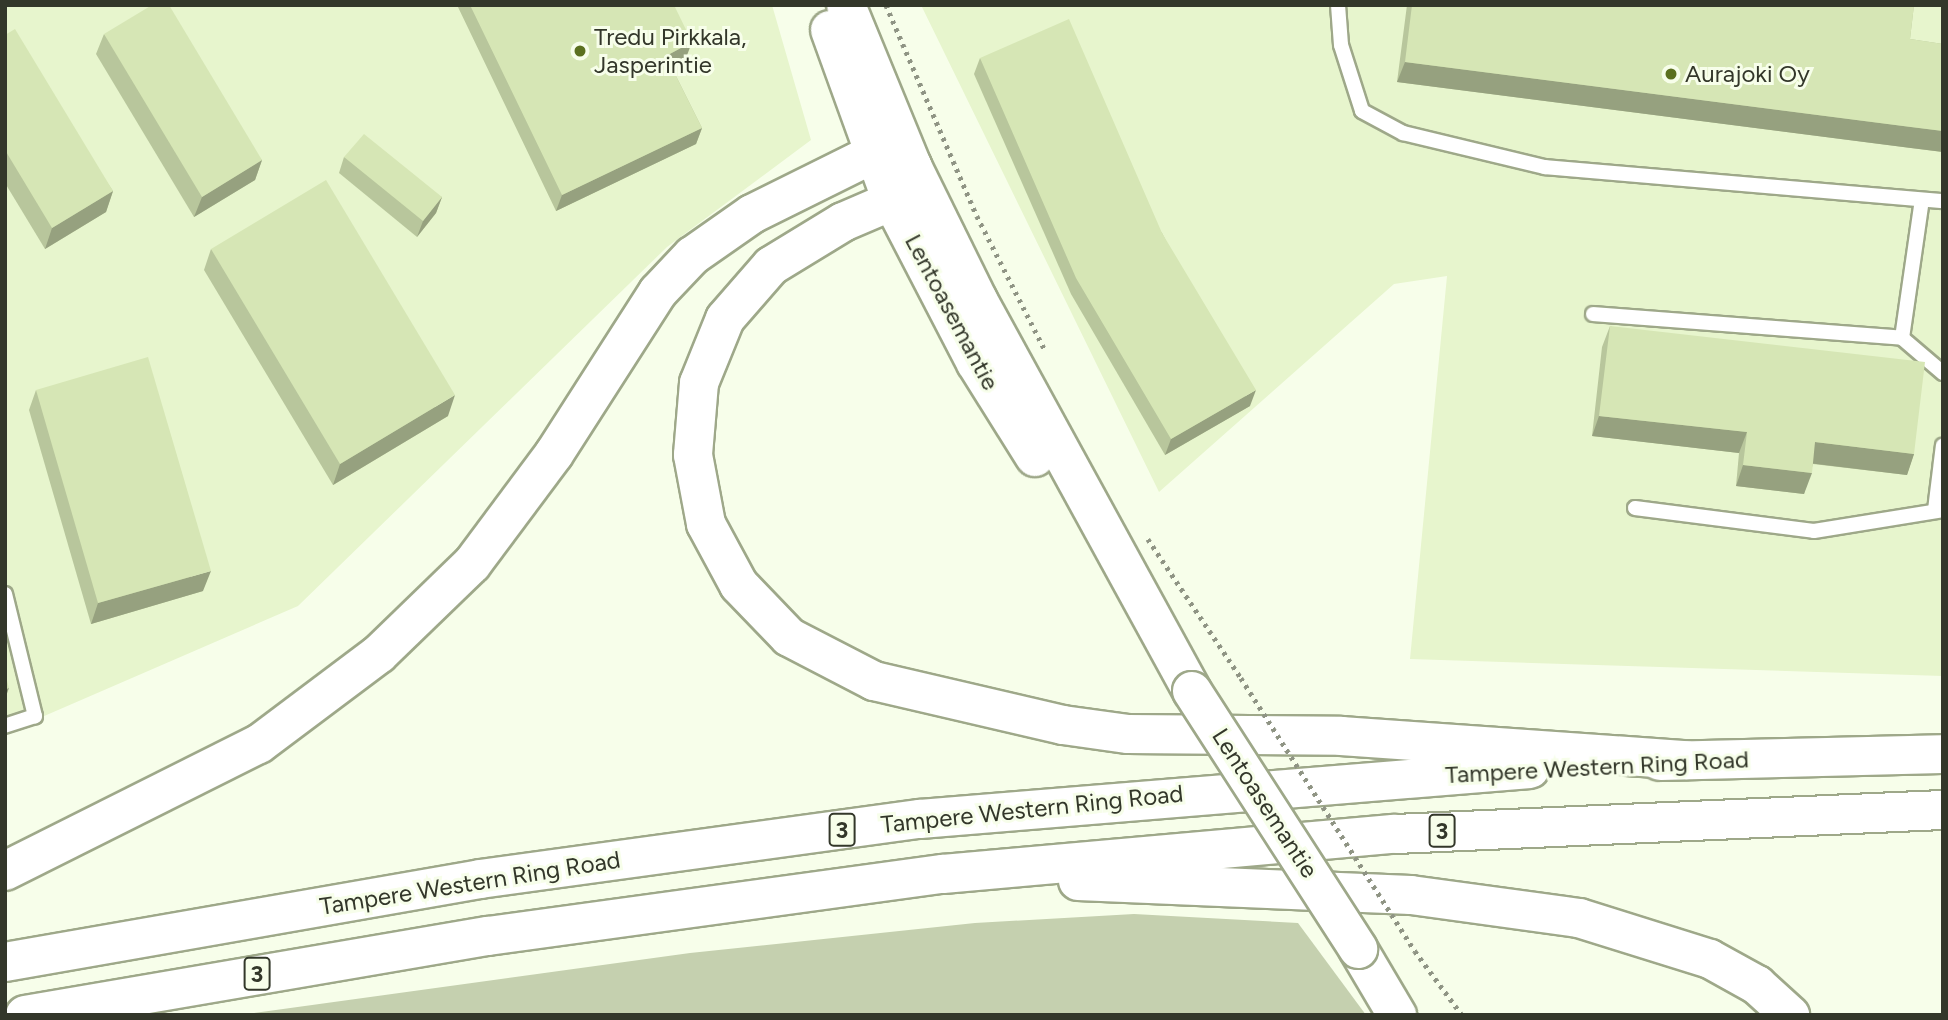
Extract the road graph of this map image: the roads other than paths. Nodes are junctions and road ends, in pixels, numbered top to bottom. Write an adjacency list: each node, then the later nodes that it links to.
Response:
1 (822, 5): 4 (main road, Lentoasemantie)
2 (846, 5): 5 (main road, Lentoasemantie)
3 (1338, 5): 6 (lane)
4 (873, 154): 5 (main road); 7 (main road, Lentoasemantie); 21 (main road)
5 (912, 166): 7 (main road); 15 (main road, Lentoasemantie)
6 (1922, 200): 8 (lane); 10 (lane)
7 (892, 201): 15 (main road, Lentoasemantie); 19 (main road)
8 (1943, 201)
9 (1593, 314): 10 (lane)
10 (1902, 338): 11 (lane)
11 (1943, 373)
12 (1943, 445): 14 (lane)
13 (1635, 508): 14 (lane)
14 (1939, 510)
15 (1133, 592): 25 (main road, Lentoasemantie, bridge)
16 (5, 594): 17 (lane)
17 (5, 726)
18 (1943, 754): 19 (main road, Tampere Western Ring Road / 3)
19 (1686, 760): 23 (main road, Tampere Western Ring Road / 3)
20 (1943, 810): 22 (main road, 3)
21 (5, 871)
22 (943, 874): 24 (main road, 3); 26 (main road)
23 (5, 962)
24 (25, 1015)
25 (1397, 1015)
26 (1790, 1015)

